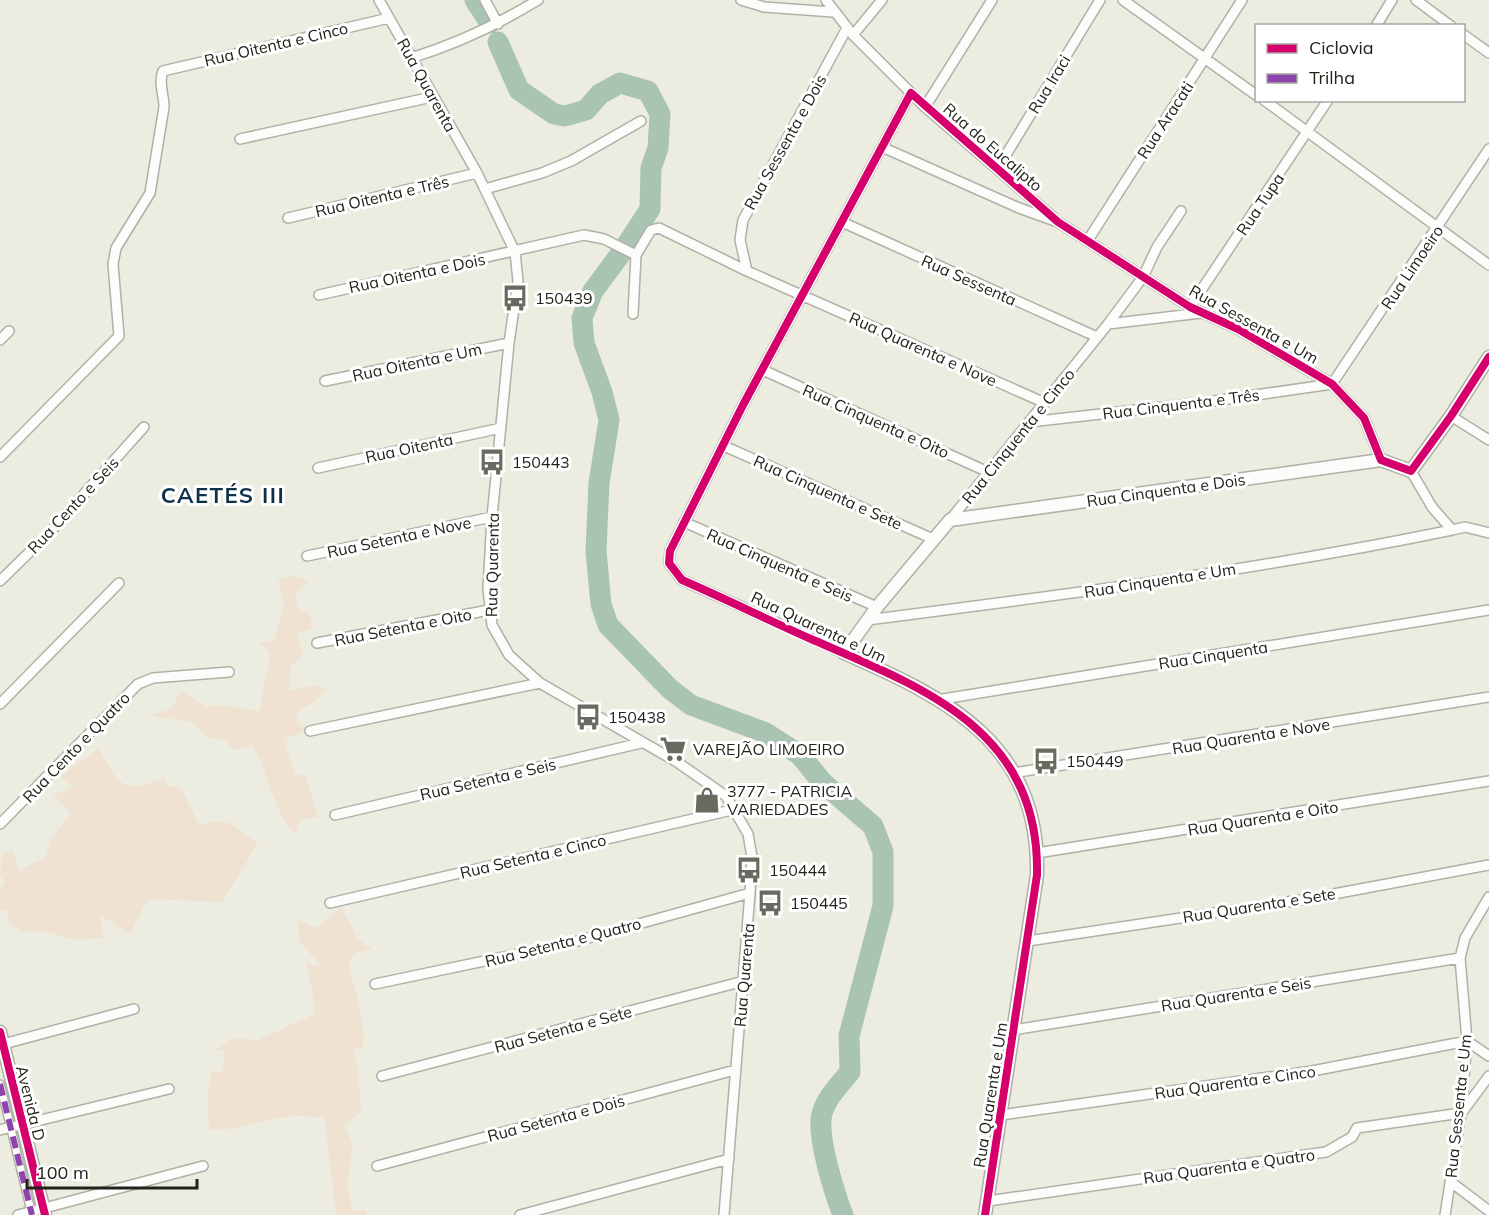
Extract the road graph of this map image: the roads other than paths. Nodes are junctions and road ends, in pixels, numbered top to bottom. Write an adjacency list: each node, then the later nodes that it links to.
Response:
1 (380, 0): 14 (street, Rua Quarenta)
2 (485, 0): 15 (street)
3 (538, 0): 15 (street)
4 (741, 0): 13 (street)
5 (826, 0): 13 (street, Rua do Eucalipto)
6 (882, 0): 18 (street, Rua Sessenta e Dois)
7 (992, 0): 28 (street)
8 (1100, 0): 34 (street, Rua Iraci)
9 (1123, 0): 21 (street)
10 (1242, 0): 21 (street, Rua Aracati)
11 (1392, 0): 16 (street)
12 (1416, 0): 17 (street)
13 (833, 12): 18 (street, Rua do Eucalipto)
14 (389, 18): 22 (street, Rua Quarenta); 69 (street, Rua Oitenta e Cinco)
15 (498, 24): 22 (street)
16 (1377, 24)
17 (1448, 24)
18 (850, 32): 23 (street, Rua do Eucalipto); 46 (street, Rua Sessenta e Dois)
19 (1465, 36): 20 (street)
20 (1489, 53)
21 (1205, 57): 24 (street); 42 (street, Rua Aracati)
22 (411, 58): 25 (street, Rua Quarenta)
23 (911, 93): 28 (street, Rua do Eucalipto); 32 (street, Rua Quarenta e Um)
24 (1255, 94)
25 (432, 97): 31 (street); 35 (street, Rua Quarenta)
26 (1267, 102): 30 (street)
27 (1327, 102): 30 (street, Rua Tupa)
28 (925, 107): 34 (street, Rua do Eucalipto)
29 (641, 122): 36 (street)
30 (1308, 132): 41 (street); 50 (street, Rua Tupa)
31 (240, 139)
32 (882, 147): 39 (street, Rua Quarenta e Um); 40 (street, Rua Sessenta e Um)
33 (1489, 149): 41 (street, Rua Limoeiro)
34 (998, 168): 40 (street, Rua do Eucalipto)
35 (477, 173): 36 (street, Rua Quarenta); 38 (street, Rua Oitenta e Três)
36 (485, 189): 43 (street, Rua Quarenta)
37 (1181, 211): 47 (street, Rua Cinquenta e Cinco)
38 (288, 218)
39 (842, 222): 49 (street, Rua Quarenta e Um); 55 (street, Rua Sessenta)
40 (1058, 222): 42 (street, Rua Sessenta e Um)
41 (1438, 228): 45 (street); 61 (street, Rua Limoeiro)
42 (1088, 240): 47 (street, Rua Sessenta e Um)
43 (515, 252): 44 (street, Rua Oitenta e Dois); 48 (street, Rua Oitenta e Dois); 57 (street, Rua Quarenta)
44 (636, 255): 46 (street); 52 (street)
45 (1489, 265)
46 (747, 272): 49 (street)
47 (1143, 276): 50 (street, Rua Sessenta e Um); 53 (street, Rua Cinquenta e Cinco)
48 (319, 295)
49 (802, 296): 59 (street, Rua Quarenta e Um); 62 (street, Rua Quarenta e Nove)
50 (1190, 306): 51 (street, Rua Sessenta e Um)
51 (1201, 313): 53 (street); 61 (street, Rua Sessenta e Um)
52 (633, 314)
53 (1108, 324): 55 (street, Rua Cinquenta e Cinco)
54 (9, 331): 56 (street)
55 (1096, 338): 62 (street, Rua Cinquenta e Cinco)
56 (0, 340)
57 (509, 343): 60 (street, Rua Oitenta e Um); 66 (street, Rua Quarenta)
58 (1489, 357): 63 (street)
59 (763, 370): 68 (street, Rua Quarenta e Um); 73 (street, Rua Cinquenta e Oito)
60 (325, 381)
61 (1332, 384): 64 (street, Rua Cinquenta e Três); 70 (street, Rua Sessenta e Um)
62 (1045, 402): 64 (street, Rua Cinquenta e Cinco)
63 (1451, 416): 67 (street); 72 (street)
64 (1030, 422): 73 (street, Rua Cinquenta e Cinco)
65 (144, 427): 81 (street, Rua Cento e Seis)
66 (501, 428): 71 (street, Rua Oitenta); 74 (street, Rua Quarenta)
67 (1489, 440)
68 (724, 446): 76 (street, Rua Quarenta e Um); 79 (street, Rua Cinquenta e Sete)
69 (0, 458)
70 (1381, 460): 72 (street); 75 (street, Rua Cinquenta e Dois)
71 (318, 468)
72 (1411, 471): 77 (street)
73 (988, 472): 75 (street, Rua Cinquenta e Cinco)
74 (492, 518): 80 (street, Rua Setenta e Nove); 84 (street, Rua Quarenta)
75 (950, 520): 79 (street, Rua Cinquenta e Cinco)
76 (684, 522): 83 (street, Rua Cinquenta e Seis); 88 (street, Rua Quarenta e Um)
77 (1452, 530): 78 (street); 86 (street, Rua Cinquenta e Um)
78 (1488, 533)
79 (933, 539): 83 (street, Rua Cinquenta e Cinco)
80 (307, 556)
81 (0, 581)
82 (119, 583): 93 (street)
83 (877, 607): 86 (street, Rua Cinquenta e Cinco)
84 (489, 610): 87 (street, Rua Setenta e Oito); 90 (street, Rua Quarenta)
85 (1489, 610): 92 (street, Rua Cinquenta)
86 (867, 620): 88 (street, Rua Cinquenta e Cinco)
87 (317, 643)
88 (844, 653): 92 (street, Rua Quarenta e Um)
89 (229, 672): 100 (street, Rua Cento e Quatro)
90 (540, 683): 94 (street); 95 (street, Rua Quarenta)
91 (1489, 697): 96 (street, Rua Quarenta e Nove)
92 (937, 700): 96 (street, Rua Quarenta e Um)
93 (0, 704)
94 (310, 731)
95 (641, 743): 98 (street, Rua Quarenta); 99 (street, Rua Setenta e Seis)
96 (1013, 773): 101 (street, Rua Quarenta e Um)
97 (1489, 781): 101 (street, Rua Quarenta e Oito)
98 (736, 809): 103 (street, Rua Quarenta); 105 (street, Rua Setenta e Cinco)
99 (335, 815)
100 (0, 824)
101 (1037, 853): 106 (street, Rua Quarenta e Um)
102 (1489, 865): 106 (street, Rua Quarenta e Sete)
103 (750, 893): 108 (street, Rua Quarenta); 109 (street, Rua Setenta e Quatro)
104 (1489, 897): 107 (street, Rua Sessenta e Um)
105 (330, 903)
106 (1028, 941): 111 (street, Rua Quarenta e Um)
107 (1460, 958): 111 (street, Rua Quarenta e Seis); 113 (street, Rua Sessenta e Um)
108 (744, 981): 116 (street, Rua Quarenta); 117 (street, Rua Setenta e Sete)
109 (375, 984)
110 (134, 1009): 114 (street)
111 (1013, 1030): 122 (street, Rua Quarenta e Um)
112 (0, 1032): 114 (street, Avenida D)
113 (1467, 1041): 115 (street); 121 (street, Rua Sessenta e Um); 122 (street, Rua Quarenta e Cinco)
114 (2, 1045): 123 (street, Avenida D)
115 (1489, 1056)
116 (735, 1070): 125 (street, Rua Quarenta); 127 (street, Rua Setenta e Dois)
117 (382, 1076)
118 (1489, 1076): 121 (street)
119 (0, 1084): 123 (street, Avenida D)
120 (169, 1089): 123 (street)
121 (1461, 1113): 128 (street, Rua Sessenta e Um); 129 (street, Rua Quarenta e Quatro)
122 (1001, 1115): 129 (street, Rua Quarenta e Um)
123 (17, 1126): 124 (street); 131 (street, Avenida D)
124 (0, 1130)
125 (729, 1159): 133 (street); 134 (street, Rua Quarenta)
126 (203, 1166): 131 (street)
127 (377, 1166)
128 (1451, 1182): 130 (street); 136 (street, Rua Sessenta e Um)
129 (988, 1201): 135 (street, Rua Quarenta e Um)
130 (1489, 1211)
131 (38, 1213): 132 (street)
132 (18, 1215)
133 (520, 1215)
134 (724, 1215)
135 (985, 1215)
136 (1446, 1215)

